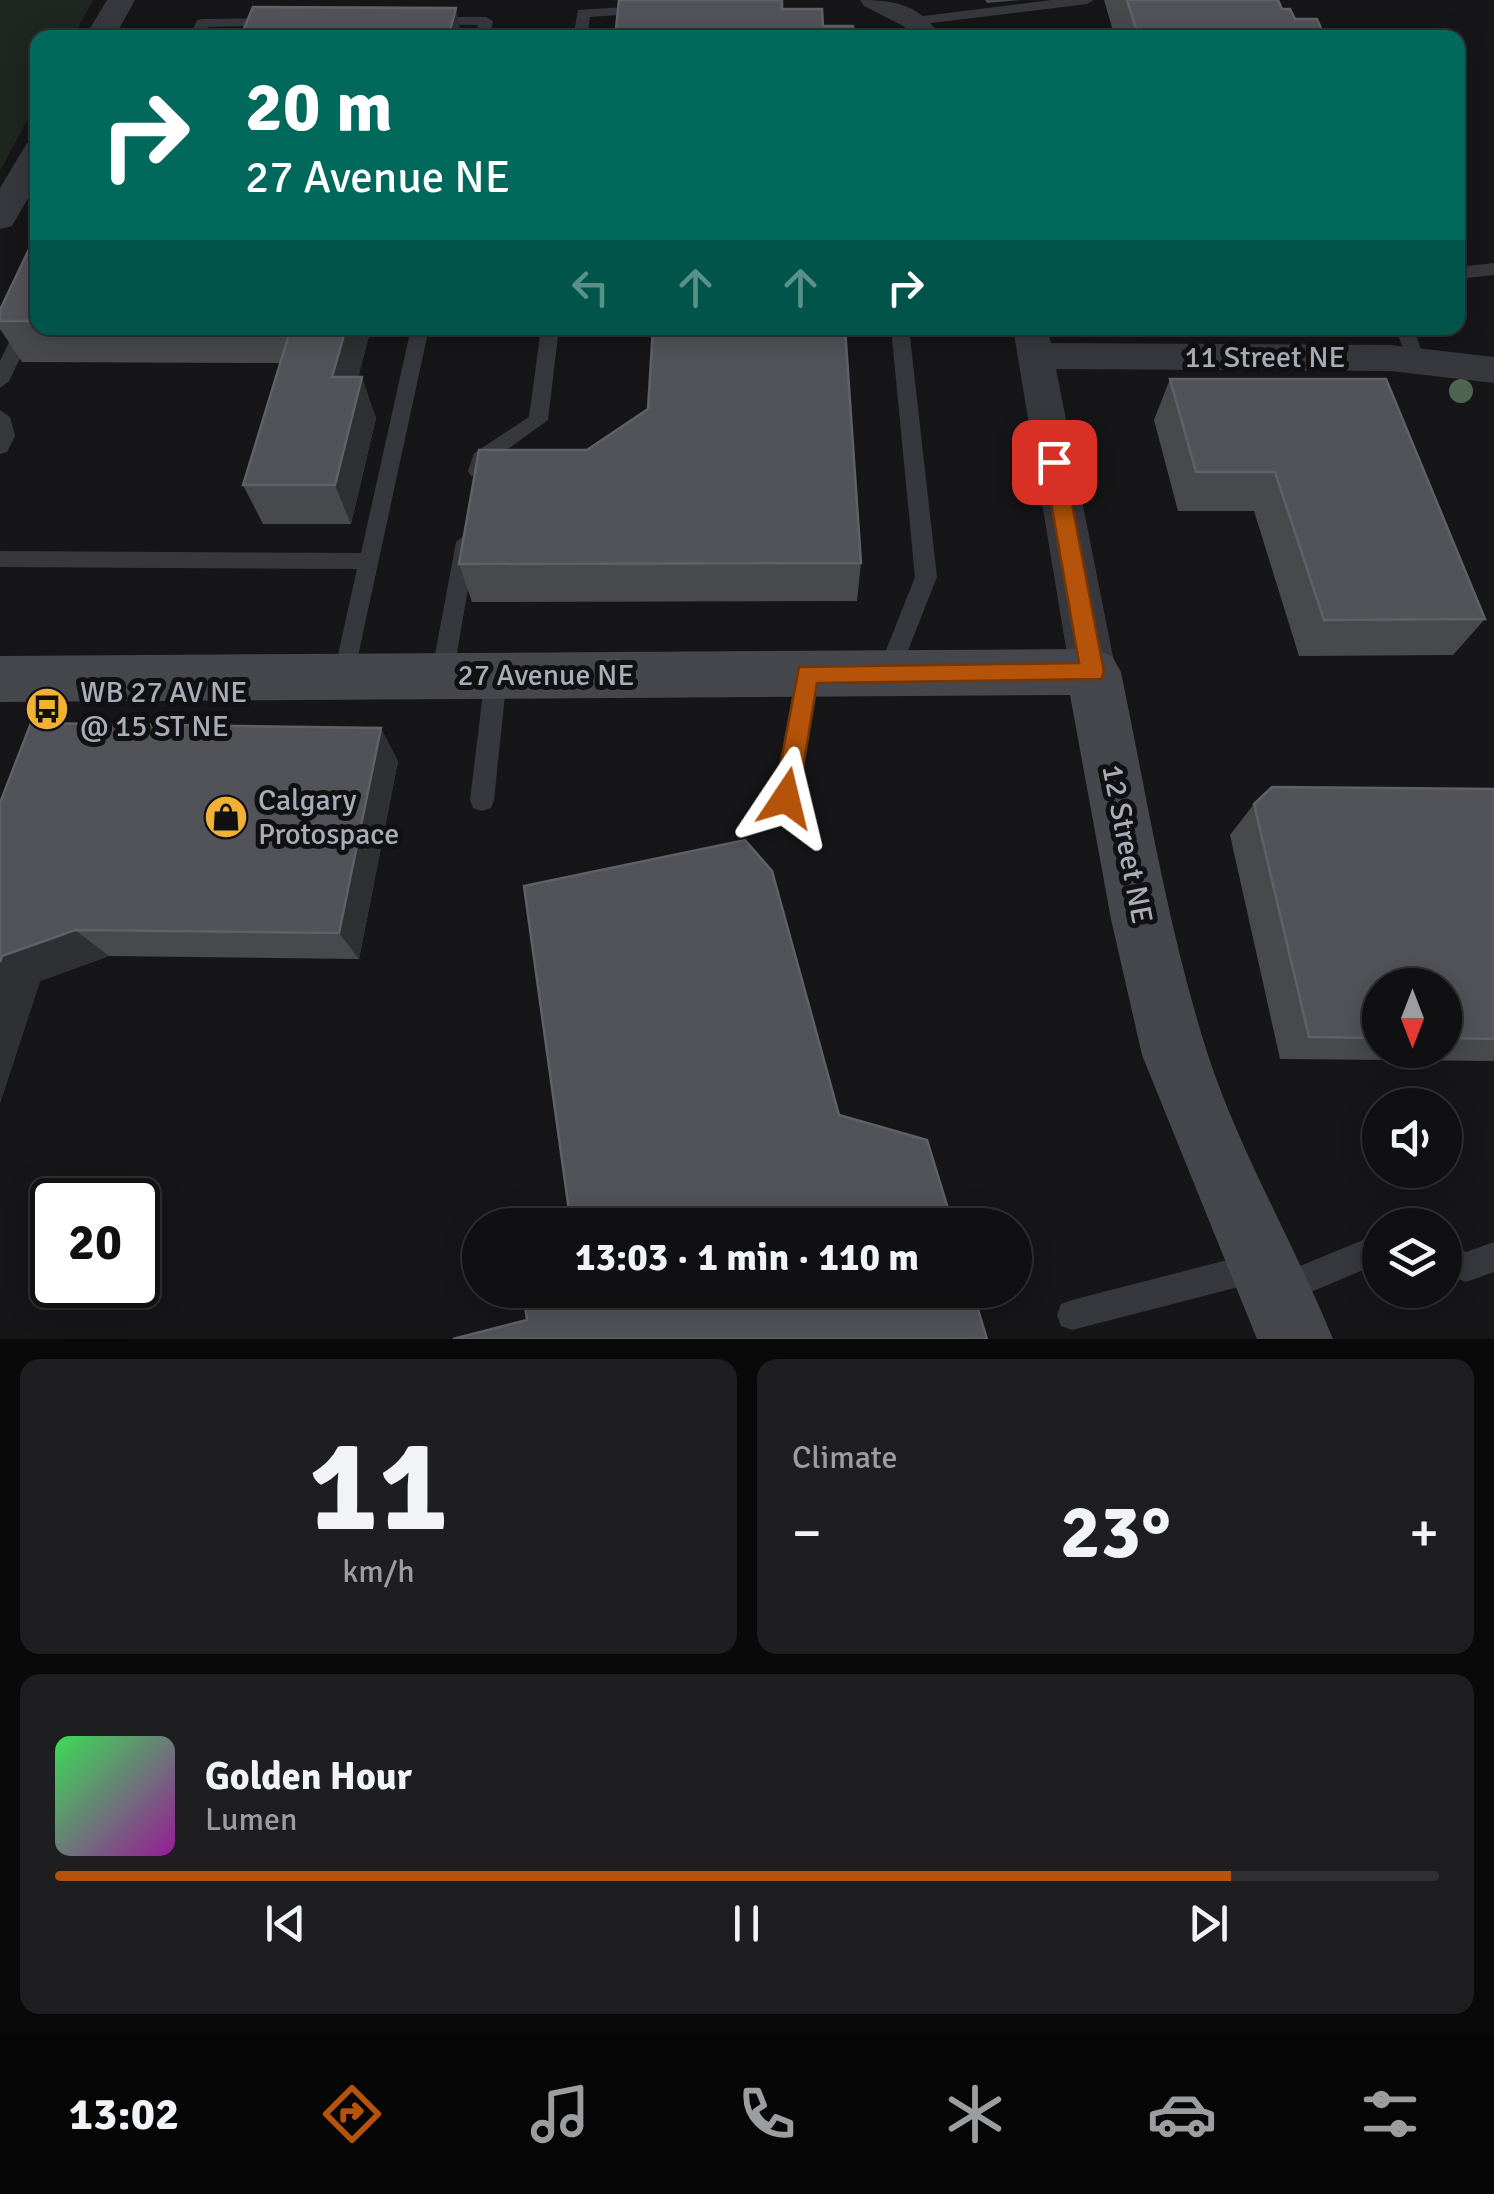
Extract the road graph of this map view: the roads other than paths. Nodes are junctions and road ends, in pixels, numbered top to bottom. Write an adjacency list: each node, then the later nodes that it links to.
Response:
1 (121, 0): 9 (street)
2 (874, 0): 8 (street)
3 (1087, 0): 8 (lane)
4 (641, 5): 5 (lane); 12 (lane)
5 (660, 10)
6 (296, 22): 10 (lane)
7 (410, 22): 11 (lane)
8 (922, 29)
9 (104, 30)
10 (199, 30)
11 (484, 30)
12 (581, 30)
13 (27, 189): 14 (street)
14 (0, 218)
15 (1494, 269): 16 (lane)
16 (1465, 272)
17 (30, 317): 24 (lane)
18 (418, 335): 28 (lane)
19 (549, 335): 32 (lane)
20 (901, 335): 30 (lane)
21 (1032, 342): 22 (street, 11 Street NE); 29 (street, 12 Street NE)
22 (1410, 343): 23 (street, 11 Street NE)
23 (1494, 370)
24 (0, 381)
25 (0, 417): 26 (lane)
26 (0, 448)
27 (0, 559): 28 (lane)
28 (369, 560): 34 (lane)
29 (1092, 672): 30 (street, 27 Avenue NE); 41 (street, 12 Street NE)
30 (888, 673): 31 (street, 27 Avenue NE)
31 (807, 674): 33 (street, 27 Avenue NE); 36 (lane)
32 (442, 676): 33 (street, 27 Avenue NE); 34 (street, 27 Avenue NE)
33 (496, 676): 37 (lane)
34 (344, 677): 35 (street, 27 Avenue NE)
35 (0, 679)
36 (786, 798)
37 (482, 800)
38 (1362, 1257): 41 (lane)
39 (1494, 1257): 40 (lane)
40 (1462, 1265)
41 (1277, 1299): 42 (lane)
42 (1072, 1315)

